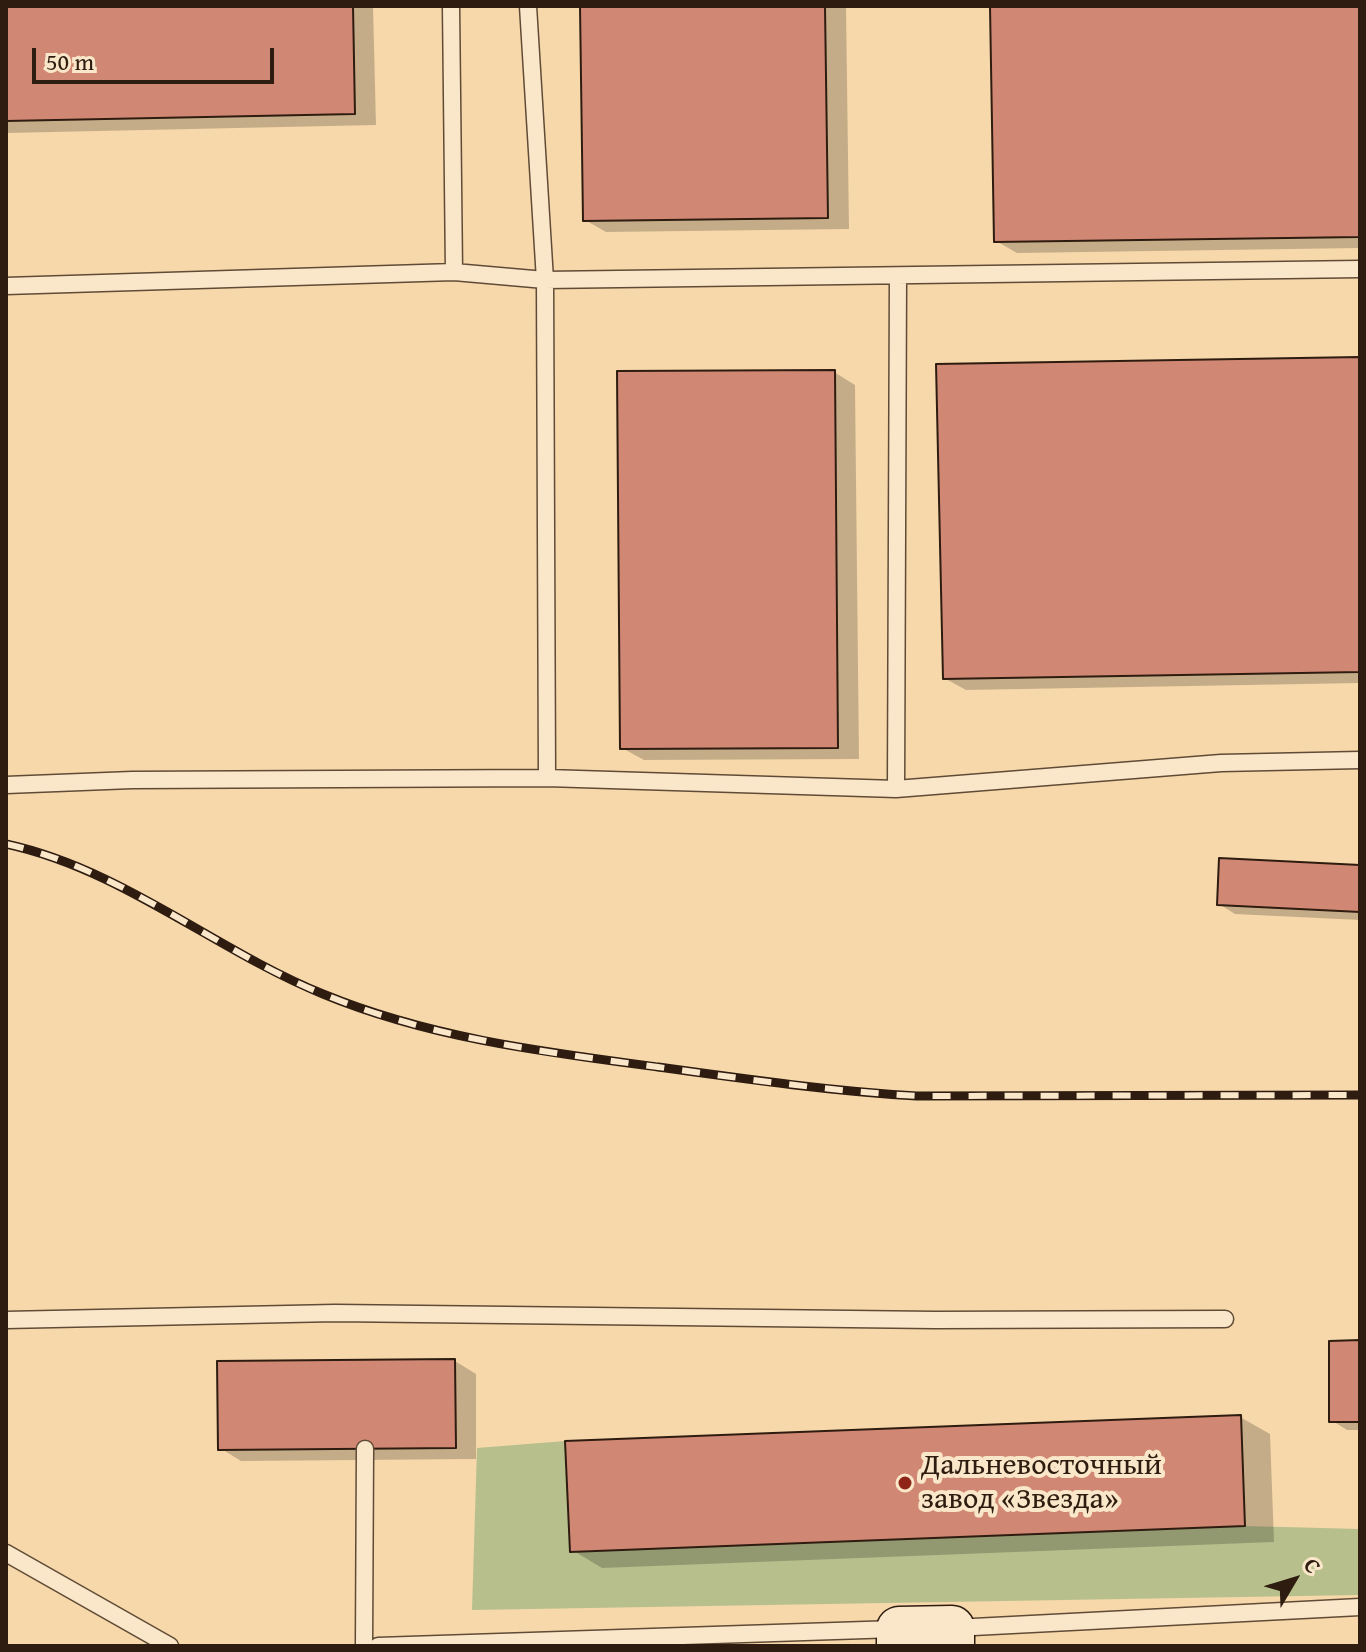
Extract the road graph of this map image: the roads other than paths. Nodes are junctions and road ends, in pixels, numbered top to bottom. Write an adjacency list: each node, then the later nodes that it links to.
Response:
1 (451, 6): 4 (lane)
2 (528, 6): 6 (lane)
3 (1360, 269): 5 (lane)
4 (454, 272): 6 (lane); 7 (lane)
5 (898, 277): 6 (lane); 11 (lane)
6 (545, 280): 9 (lane)
7 (6, 286)
8 (1360, 760): 11 (lane)
9 (547, 778): 10 (lane); 11 (lane)
10 (6, 785)
11 (896, 789)
12 (1225, 1319): 13 (lane)
13 (6, 1320)
14 (365, 1449): 20 (lane)
15 (6, 1553): 19 (lane)
16 (1360, 1607): 17 (lane)
17 (952, 1637): 18 (street)
18 (899, 1638): 21 (lane)
19 (170, 1646)
20 (364, 1646)
21 (378, 1646)

